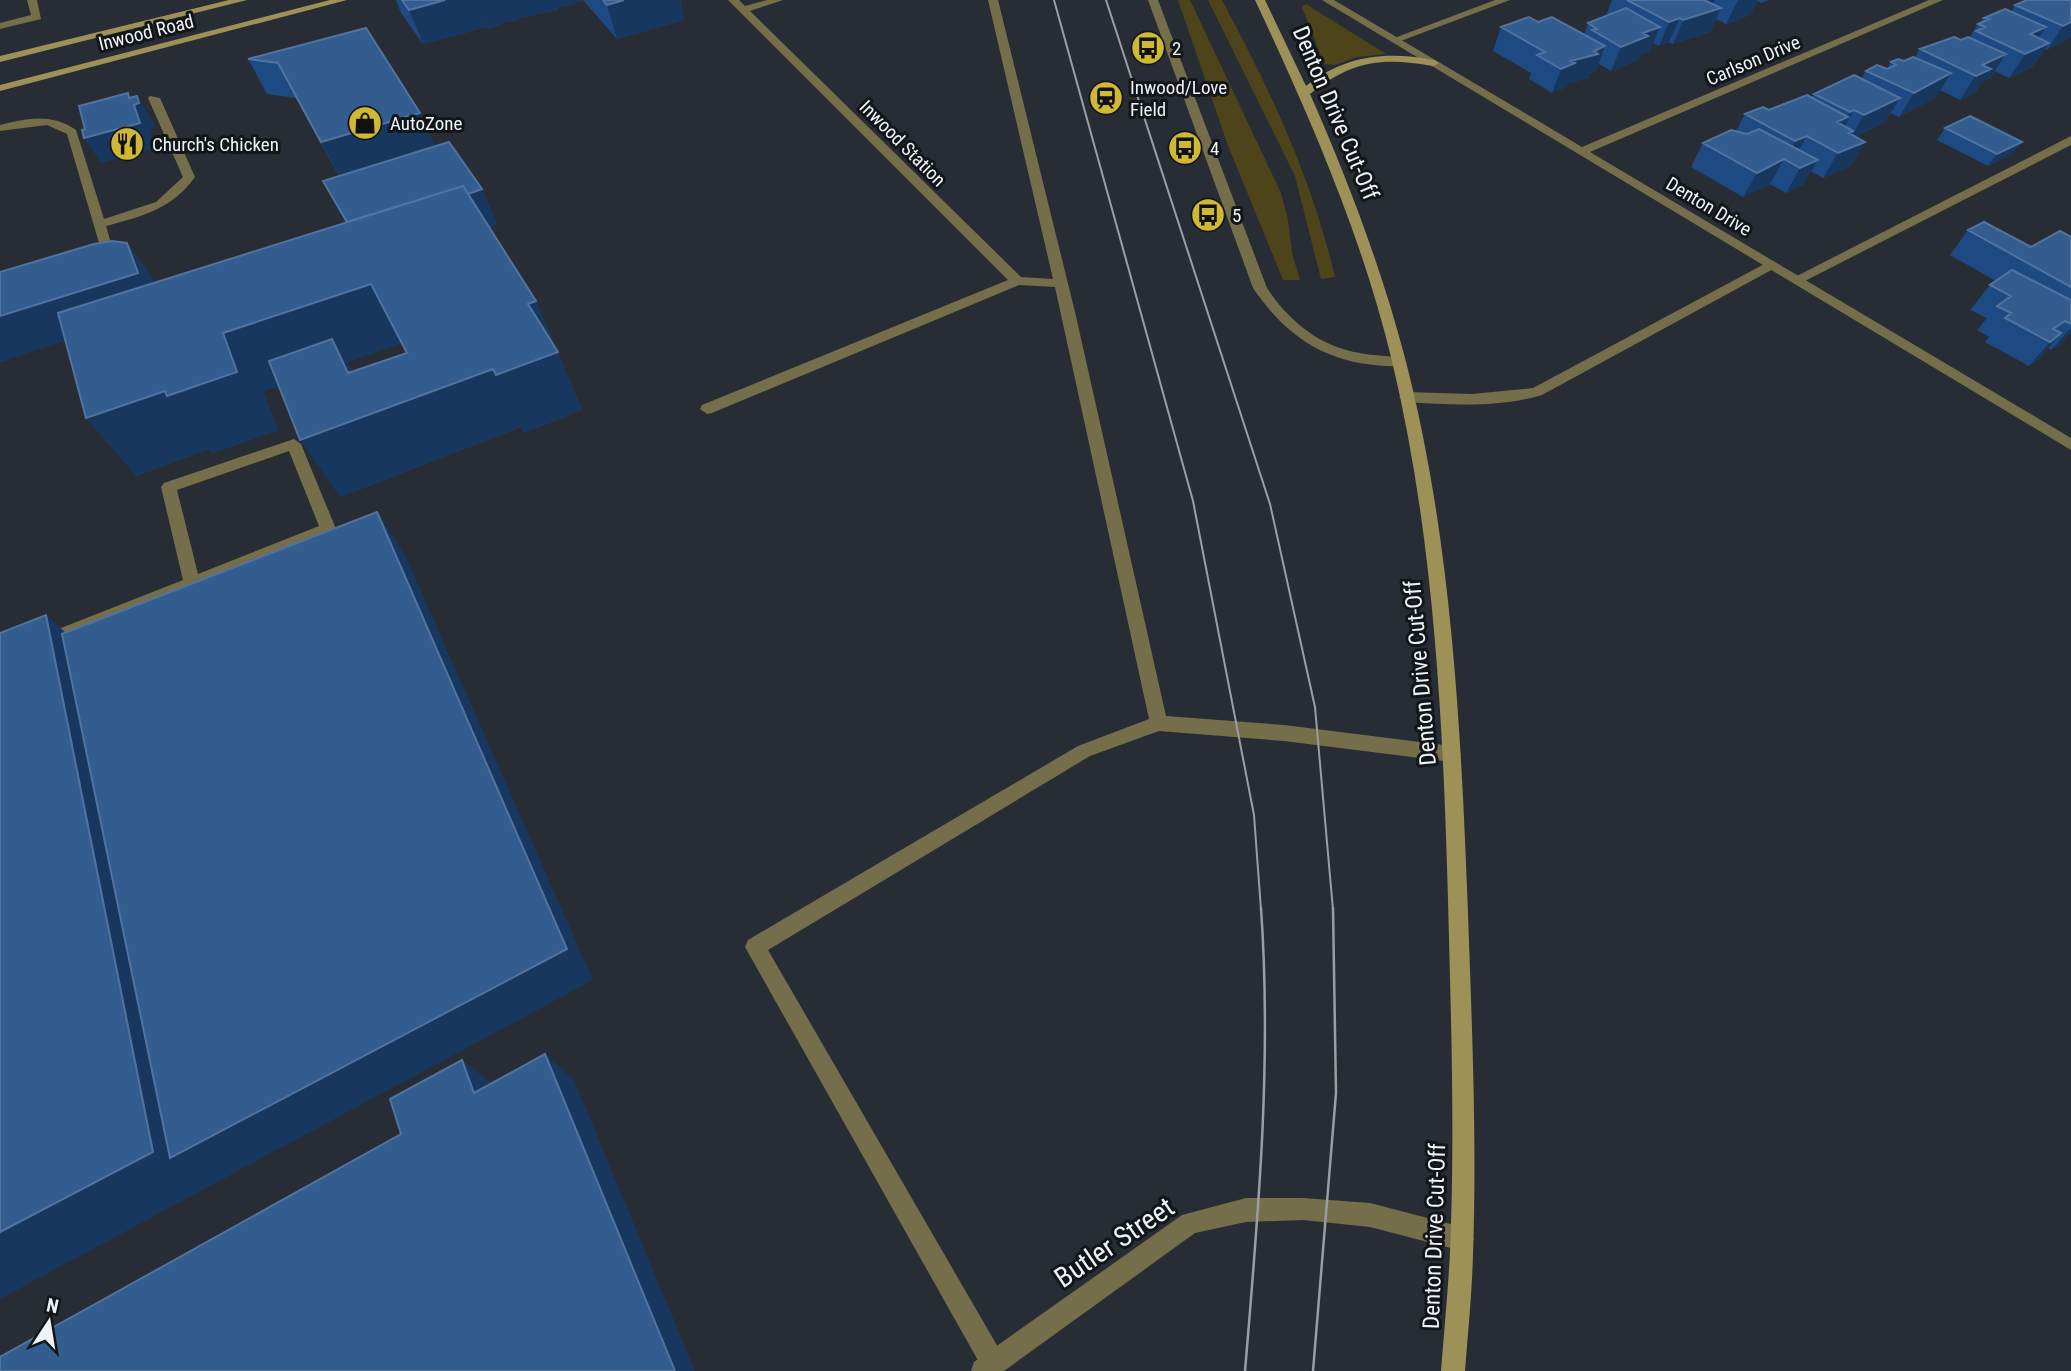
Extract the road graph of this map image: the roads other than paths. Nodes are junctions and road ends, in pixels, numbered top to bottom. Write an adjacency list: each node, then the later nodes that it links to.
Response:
1 (32, 0): 14 (street)
2 (242, 0): 16 (main road, Inwood Road)
3 (342, 0): 12 (main road, Inwood Road)
4 (733, 0): 13 (street, Inwood Station)
5 (778, 0): 13 (street)
6 (993, 0): 29 (street)
7 (1153, 0): 30 (street)
8 (1260, 0): 19 (main road, Denton Drive Cut-Off)
9 (1328, 0): 15 (street, Denton Drive)
10 (1505, 0): 15 (street)
11 (1938, 0): 23 (street, Carlson Drive)
12 (314, 3): 18 (main road, Inwood Road)
13 (743, 10): 28 (street, Inwood Station)
14 (0, 26)
15 (1394, 40): 17 (street, Denton Drive)
16 (0, 59)
17 (1434, 63): 19 (main road); 23 (street, Denton Drive)
18 (0, 88)
19 (1304, 93): 30 (main road, Denton Drive Cut-Off)
20 (154, 98): 24 (street)
21 (0, 128): 24 (street)
22 (2071, 140): 27 (street)
23 (1581, 152): 26 (street, Denton Drive)
24 (99, 224): 25 (street)
25 (107, 250)
26 (1770, 265): 27 (street, Denton Drive); 31 (street)
27 (1796, 280): 33 (street, Denton Drive)
28 (1017, 281): 29 (street); 32 (street)
29 (1061, 283): 36 (street)
30 (1399, 362): 31 (main road, Denton Drive Cut-Off)
31 (1406, 397): 37 (main road, Denton Drive Cut-Off)
32 (706, 409)
33 (2071, 445)
34 (192, 583): 34 (street); 35 (street)
35 (0, 659)
36 (1159, 723): 37 (street); 39 (street)
37 (1452, 754): 38 (main road, Denton Drive Cut-Off)
38 (1462, 1239): 39 (street, Butler Street); 40 (main road, Denton Drive Cut-Off)
39 (988, 1367)
40 (1453, 1371)

